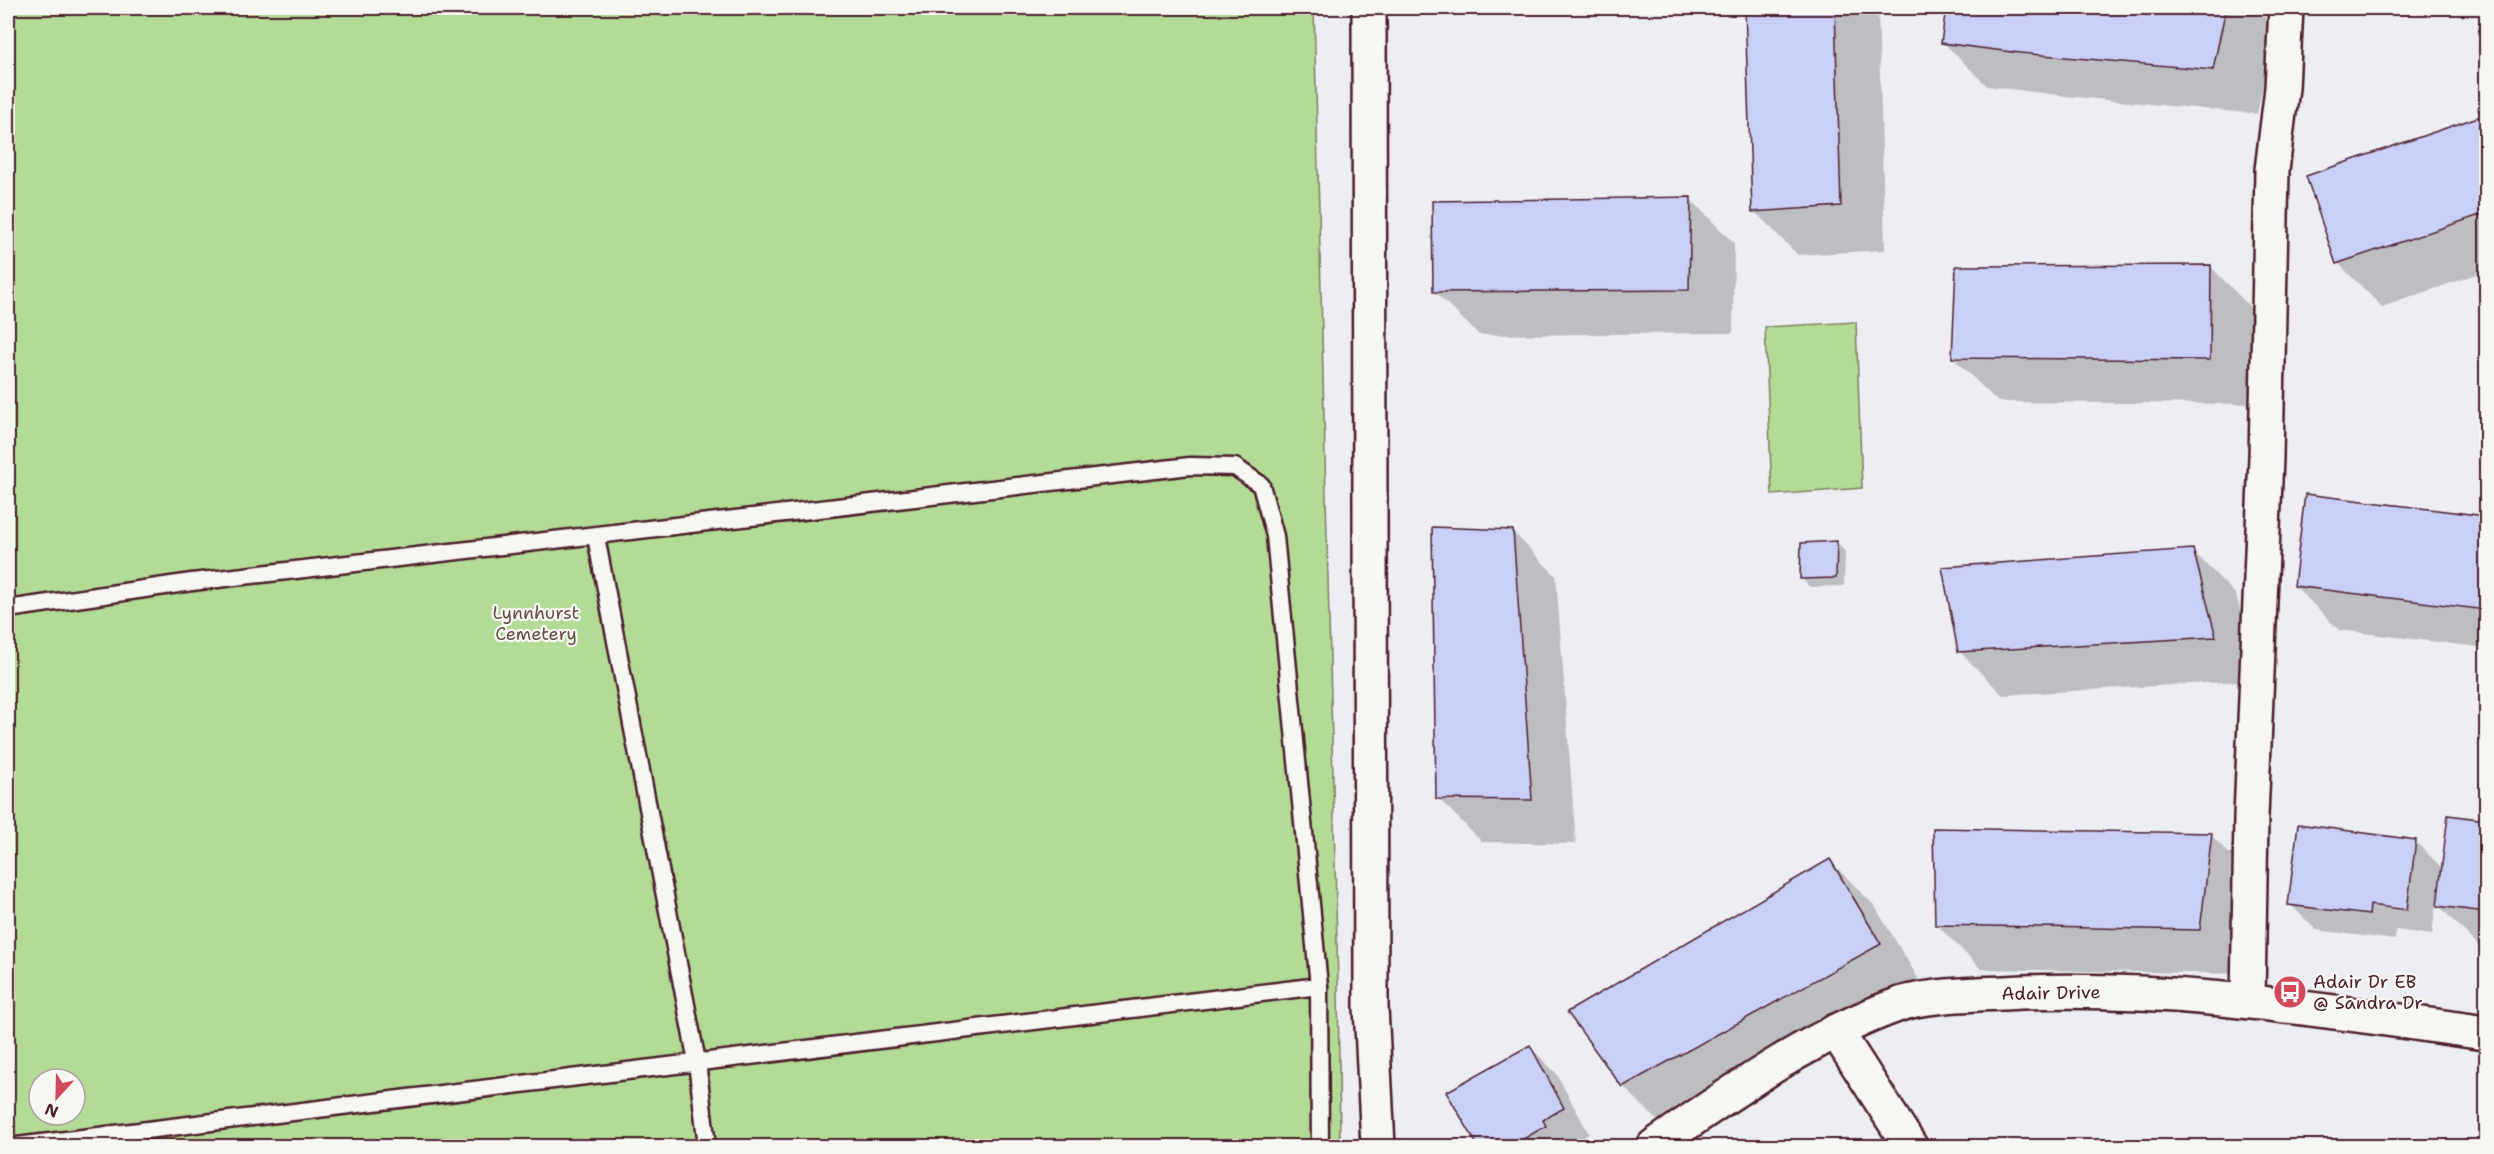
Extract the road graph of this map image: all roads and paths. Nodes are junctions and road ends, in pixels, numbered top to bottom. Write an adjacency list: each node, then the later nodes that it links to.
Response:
1 (1369, 8): 13 (street)
2 (2286, 8): 6 (street)
3 (596, 537): 4 (lane); 5 (lane); 9 (lane)
4 (8, 609)
5 (1319, 986): 9 (lane); 12 (lane)
6 (2248, 1000): 7 (street, Adair Drive); 8 (street, Adair Drive)
7 (1836, 1031): 14 (street, Adair Drive); 15 (street)
8 (2487, 1033)
9 (698, 1062): 10 (lane); 11 (lane)
10 (17, 1146)
11 (707, 1146)
12 (1320, 1146)
13 (1378, 1146)
14 (1654, 1146)
15 (1910, 1146)

